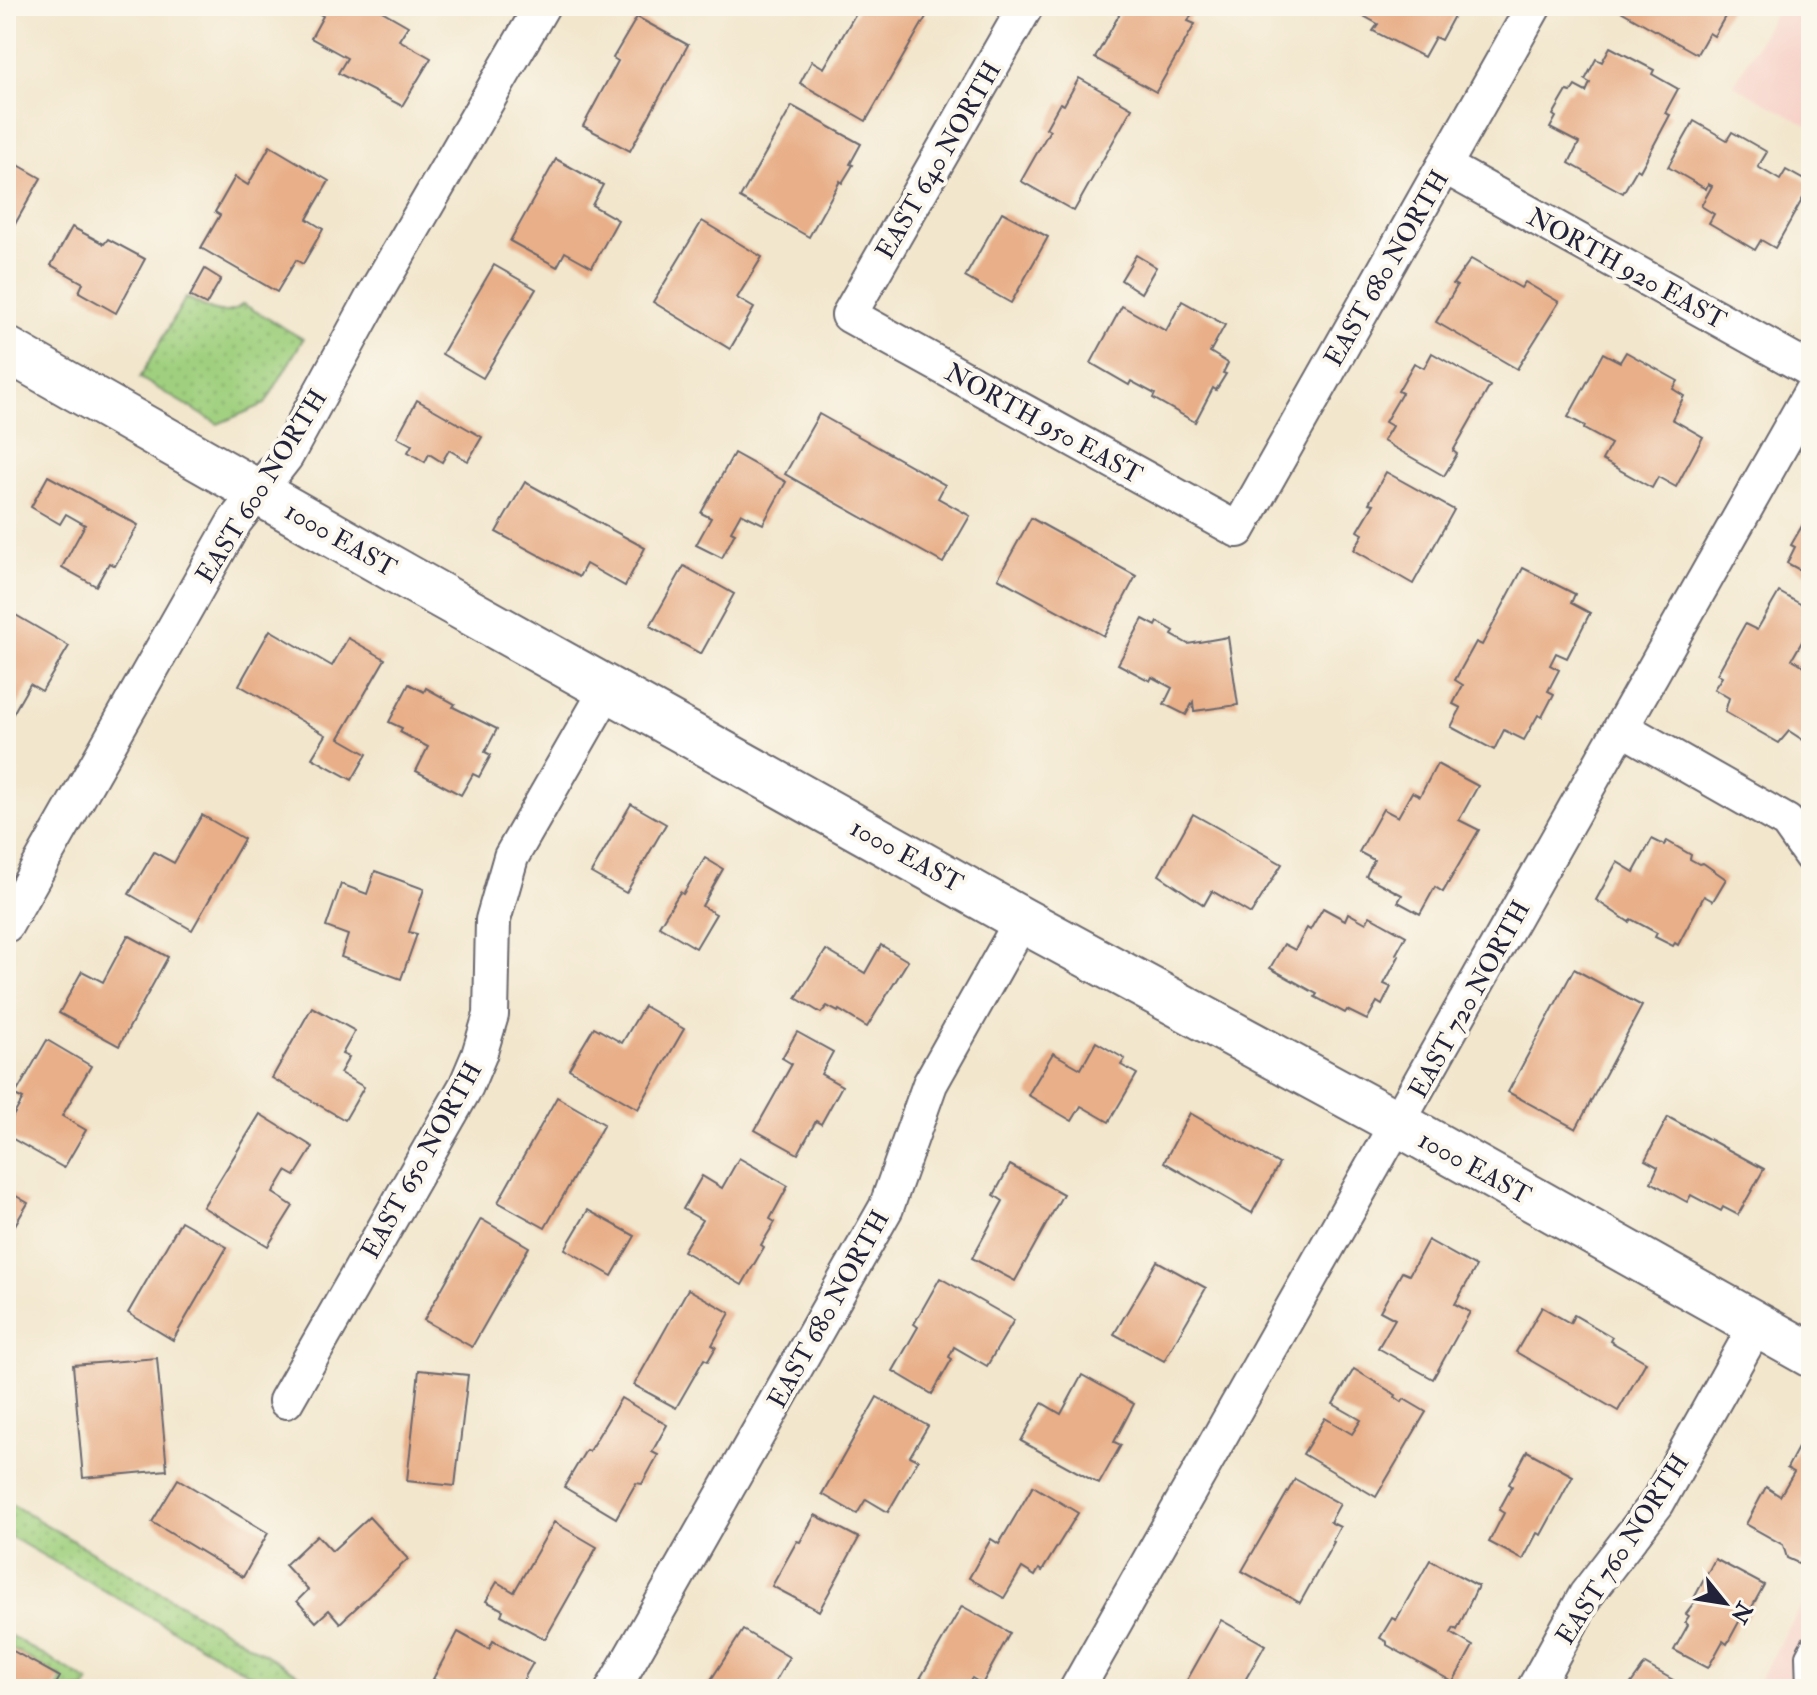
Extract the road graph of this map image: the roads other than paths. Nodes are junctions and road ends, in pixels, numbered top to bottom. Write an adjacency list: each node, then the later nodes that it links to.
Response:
1 (542, 6): 9 (street, EAST 600 NORTH)
2 (1026, 6): 5 (street, EAST 640 NORTH)
3 (1534, 6): 4 (street, EAST 680 NORTH)
4 (1444, 166): 7 (street, NORTH 920 EAST); 10 (street, EAST 680 NORTH)
5 (849, 315): 10 (street, NORTH 950 EAST)
6 (6, 349): 9 (street, 1000 EAST)
7 (1811, 370)
8 (1811, 392): 12 (street, EAST 720 NORTH)
9 (258, 491): 11 (street, 1000 EAST); 15 (street, EAST 600 NORTH)
10 (1238, 530)
11 (608, 688): 14 (street, 1000 EAST); 19 (street, EAST 650 NORTH)
12 (1622, 728): 13 (street); 16 (street, EAST 720 NORTH)
13 (1811, 856)
14 (1022, 920): 16 (street, 1000 EAST); 21 (street, EAST 680 NORTH)
15 (6, 925)
16 (1399, 1124): 17 (street, 1000 EAST); 22 (street, EAST 720 NORTH)
17 (1756, 1326): 18 (street, 1000 EAST); 23 (street, EAST 760 NORTH)
18 (1811, 1355)
19 (286, 1401)
20 (1811, 1644): 24 (lane)
21 (613, 1689)
22 (1077, 1689)
23 (1534, 1689)
24 (1806, 1689)

